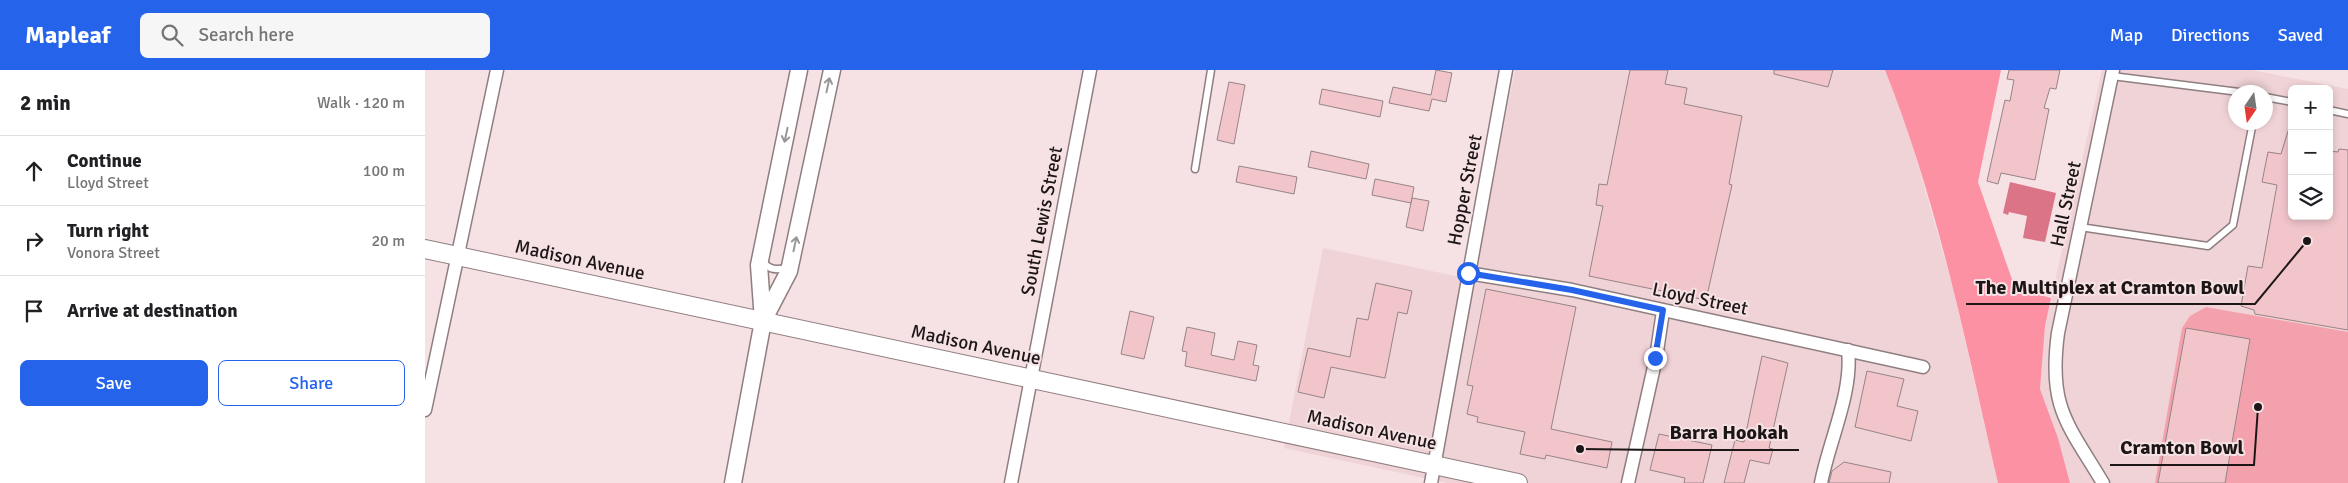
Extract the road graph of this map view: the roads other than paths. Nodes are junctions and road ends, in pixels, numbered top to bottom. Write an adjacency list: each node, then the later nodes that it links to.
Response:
1 (497, 70): 17 (street)
2 (799, 70): 18 (street, one-way to 18)
3 (831, 70): 19 (street, one-way to 3)
4 (1089, 70): 25 (street, South Lewis Street)
5 (1211, 70): 14 (lane)
6 (1506, 70): 20 (street, Hopper Street)
7 (2113, 73): 8 (lane); 15 (street, Hall Street)
8 (2228, 90)
9 (2273, 98): 10 (lane)
10 (2288, 101)
11 (2333, 111): 12 (lane)
12 (2348, 114)
13 (2251, 130): 15 (lane)
14 (1195, 169)
15 (2080, 227): 34 (street, Hall Street)
16 (425, 249): 17 (main road, Madison Avenue)
17 (457, 256): 22 (main road, Madison Avenue); 26 (street)
18 (761, 257): 19 (lane); 22 (street)
19 (791, 265): 22 (street)
20 (1468, 273): 21 (street, Lloyd Street); 27 (street, Hopper Street)
21 (1663, 310): 23 (street, Lloyd Street); 32 (street)
22 (763, 321): 25 (main road, Madison Avenue); 28 (street)
23 (1848, 350): 24 (street, Lloyd Street); 33 (street)
24 (1923, 367)
25 (1031, 378): 27 (main road, Madison Avenue); 29 (street, South Lewis Street)
26 (425, 410)
27 (1435, 466): 30 (street, Hopper Street); 31 (main road, Madison Avenue)
28 (733, 483)
29 (1011, 483)
30 (1431, 483)
31 (1518, 483)
32 (1628, 483)
33 (1821, 483)
34 (2103, 483)

